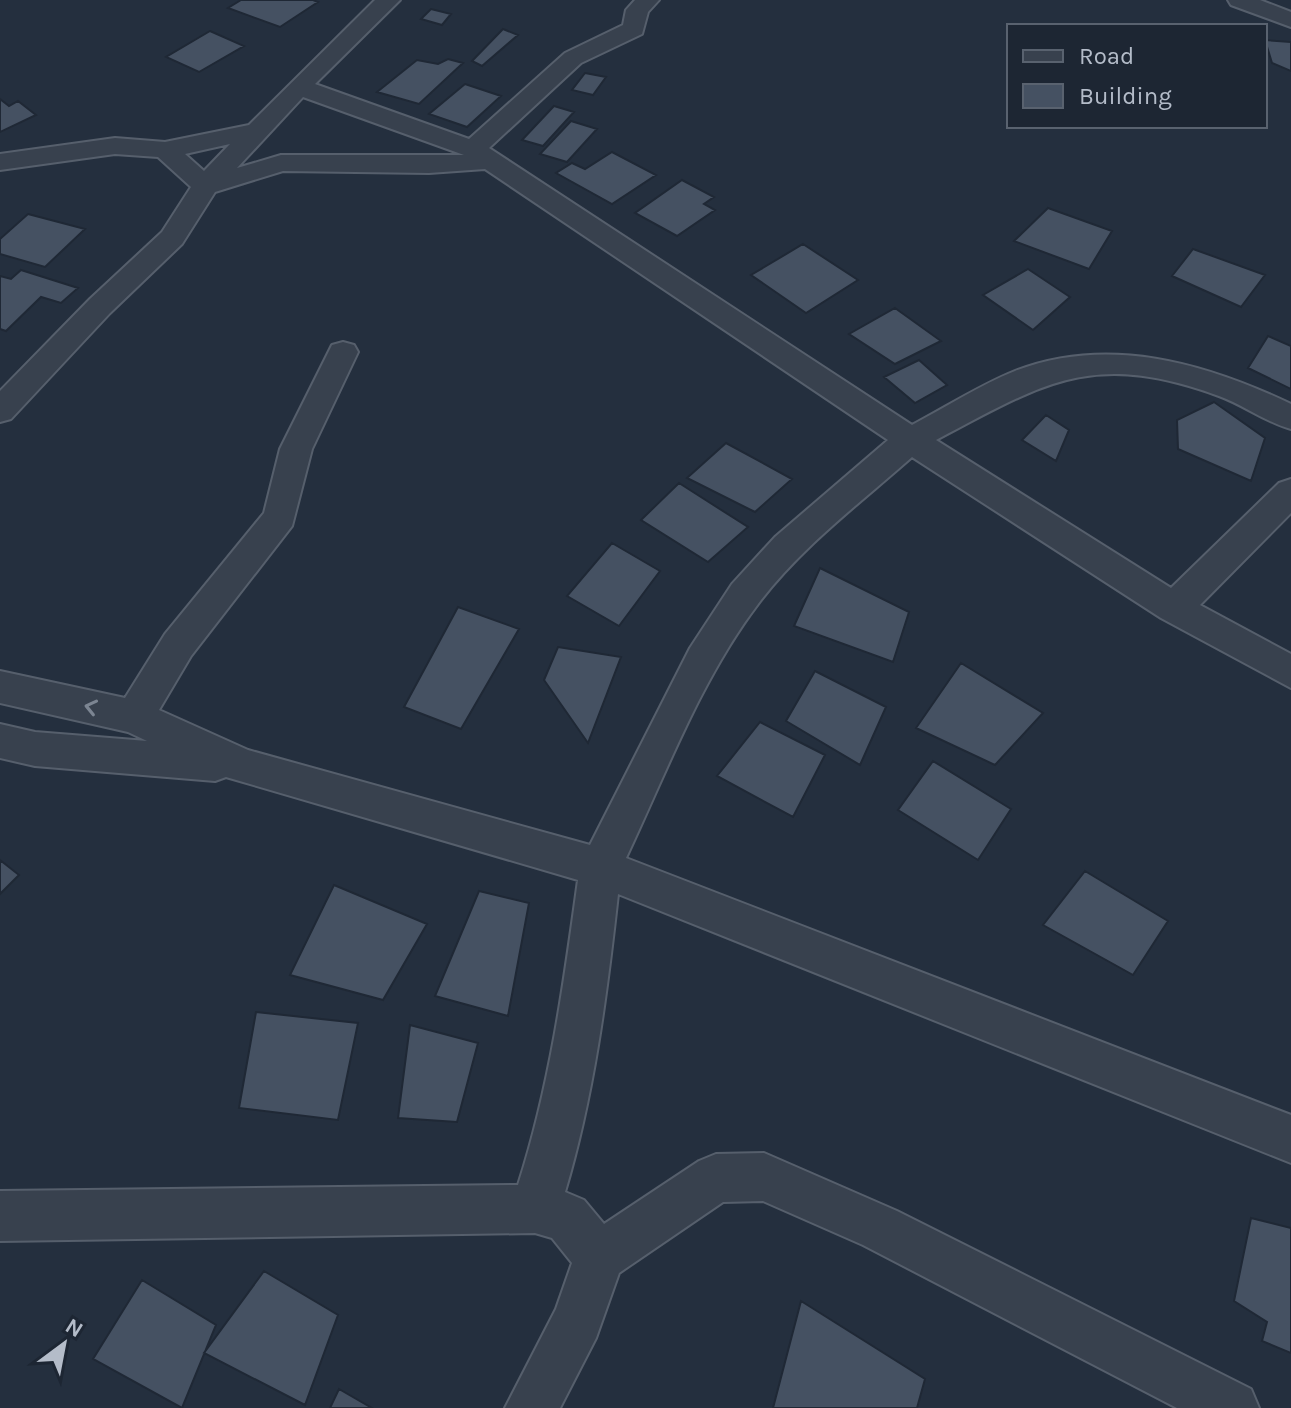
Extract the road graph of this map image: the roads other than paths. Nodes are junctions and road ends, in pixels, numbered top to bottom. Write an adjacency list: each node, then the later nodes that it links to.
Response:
1 (389, 0): 5 (street)
2 (648, 0): 8 (street)
3 (1239, 0): 4 (street)
4 (1291, 20)
5 (299, 87): 6 (street); 8 (street)
6 (257, 131): 7 (street); 10 (street)
7 (165, 150): 9 (street); 10 (street)
8 (482, 155): 10 (street); 14 (street)
9 (0, 162)
10 (205, 186): 12 (street)
11 (343, 352): 19 (street)
12 (0, 411)
13 (1291, 418): 14 (street)
14 (910, 440): 16 (street); 22 (street)
15 (1291, 492): 16 (street)
16 (1174, 608): 17 (street)
17 (1291, 672)
18 (0, 687): 19 (street, one-way to 18)
19 (134, 717): 21 (street)
20 (0, 741): 21 (street)
21 (242, 766): 22 (street)
22 (600, 867): 23 (street); 24 (street)
23 (1291, 1139)
24 (535, 1209): 25 (street); 26 (street)
25 (0, 1216)
26 (599, 1257): 27 (street); 28 (street)
27 (532, 1408)
28 (1232, 1408)

